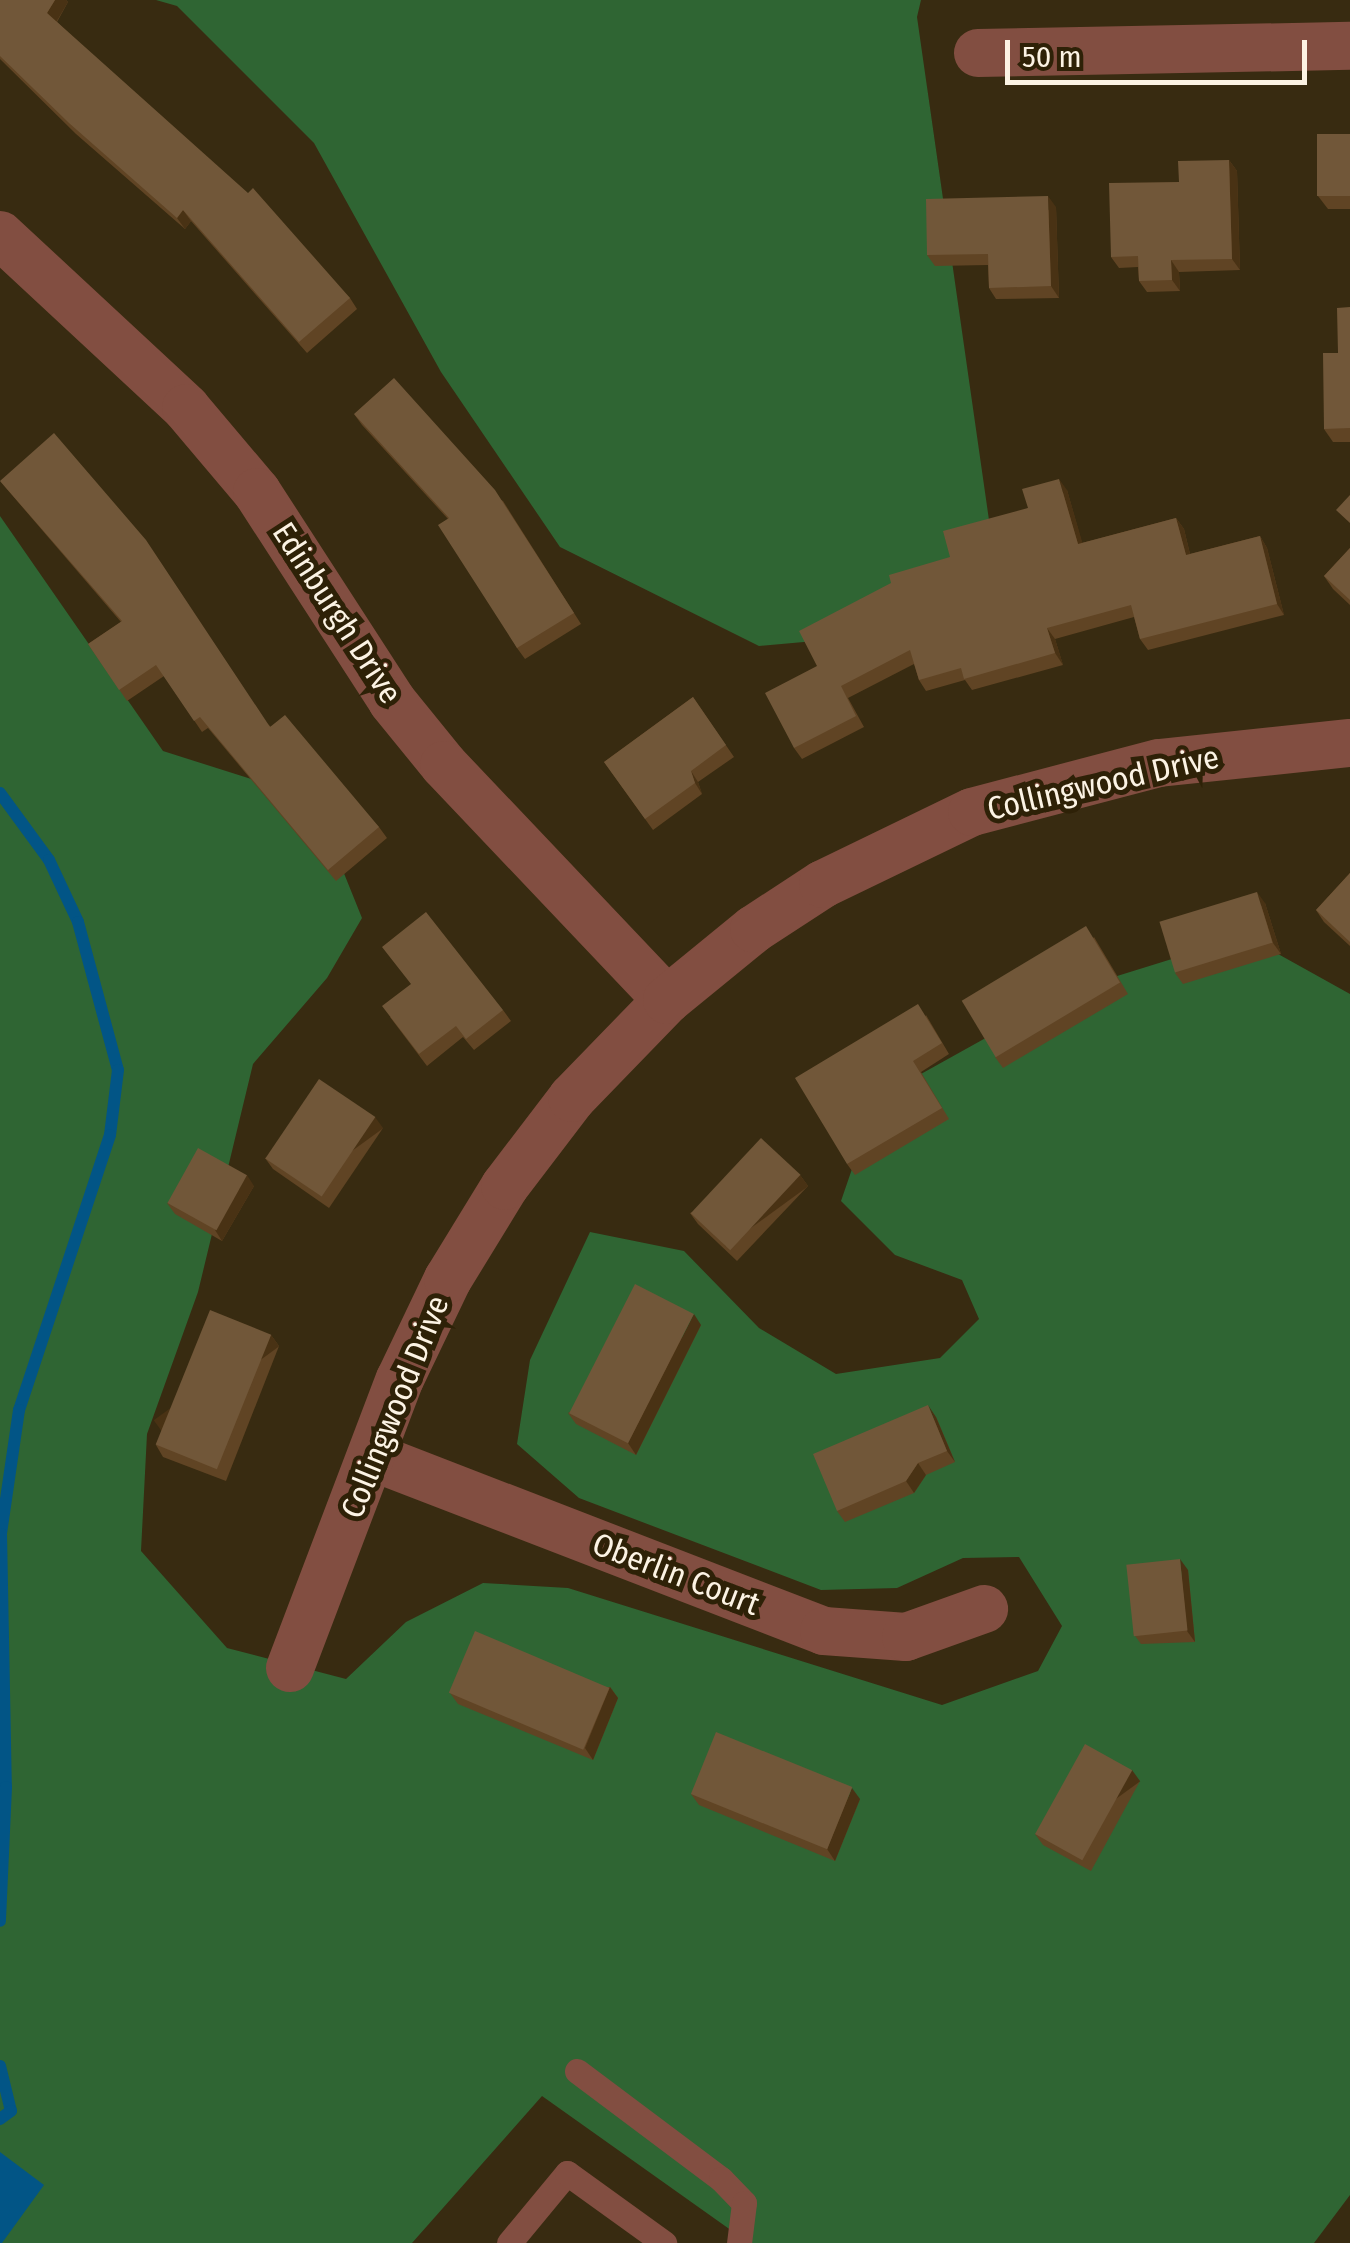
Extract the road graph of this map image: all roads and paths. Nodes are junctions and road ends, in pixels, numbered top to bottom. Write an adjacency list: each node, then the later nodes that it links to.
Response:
1 (1350, 46): 2 (street)
2 (978, 54)
3 (0, 235): 5 (street, Edinburgh Drive)
4 (1350, 743): 5 (street, Collingwood Drive)
5 (667, 1000): 6 (street, Collingwood Drive)
6 (372, 1457): 7 (street, Oberlin Court); 8 (street, Collingwood Drive)
7 (984, 1609)
8 (290, 1668)
9 (577, 2070): 12 (lane)
10 (649, 2239): 11 (lane)
11 (509, 2243)
12 (739, 2243)

